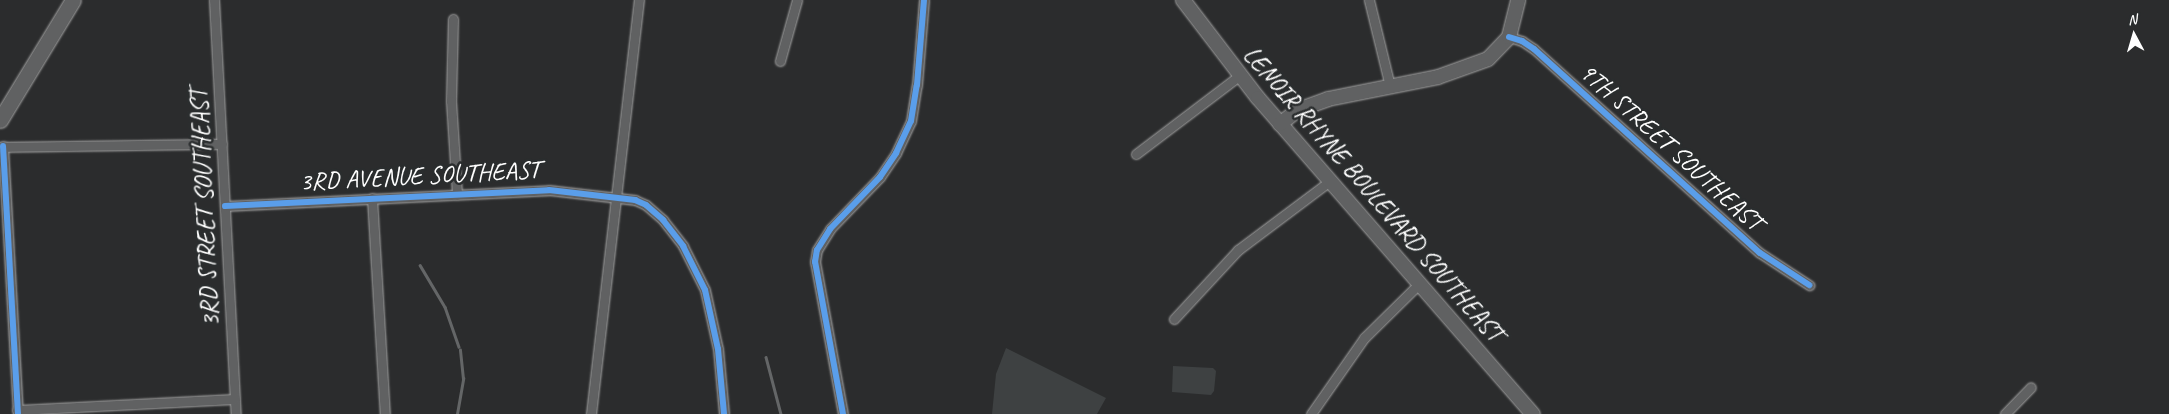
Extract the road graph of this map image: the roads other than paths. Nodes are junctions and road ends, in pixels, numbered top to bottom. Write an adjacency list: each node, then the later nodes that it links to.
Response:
1 (73, 0): 14 (main road)
2 (214, 0): 16 (street, 3RD STREET SOUTHEAST)
3 (639, 0): 22 (street)
4 (798, 0): 11 (street)
5 (924, 0): 34 (street)
6 (1183, 0): 12 (main road, LENOIR RHYNE BOULEVARD SOUTHEAST)
7 (1369, 0): 13 (street)
8 (1518, 0): 10 (main road)
9 (453, 19): 20 (street)
10 (1509, 37): 13 (main road); 25 (street, 9TH STREET SOUTHEAST)
11 (780, 61)
12 (1240, 75): 15 (main road, LENOIR RHYNE BOULEVARD SOUTHEAST); 18 (street)
13 (1390, 86): 15 (main road)
14 (0, 120)
15 (1280, 124): 19 (main road, LENOIR RHYNE BOULEVARD SOUTHEAST)
16 (222, 144): 17 (street); 23 (street, 3RD STREET SOUTHEAST)
17 (2, 146): 29 (street)
18 (1136, 154)
19 (1330, 182): 24 (main road, LENOIR RHYNE BOULEVARD SOUTHEAST); 26 (street)
20 (457, 195): 21 (street, 3RD AVENUE SOUTHEAST); 22 (street, 3RD AVENUE SOUTHEAST)
21 (372, 198): 23 (street, 3RD AVENUE SOUTHEAST); 31 (street)
22 (617, 198): 32 (street); 33 (street, 3RD AVENUE SOUTHEAST)
23 (225, 206): 28 (street, 3RD STREET SOUTHEAST)
24 (1420, 283): 35 (street); 36 (main road, LENOIR RHYNE BOULEVARD SOUTHEAST)
25 (1809, 285)
26 (1174, 319)
27 (2031, 387): 37 (street)
28 (235, 399): 29 (street); 30 (street, 3RD STREET SOUTHEAST)
29 (17, 412)
30 (236, 414)
31 (385, 414)
32 (592, 414)
33 (724, 414)
34 (843, 414)
35 (1311, 414)
36 (1533, 414)
37 (2005, 414)

